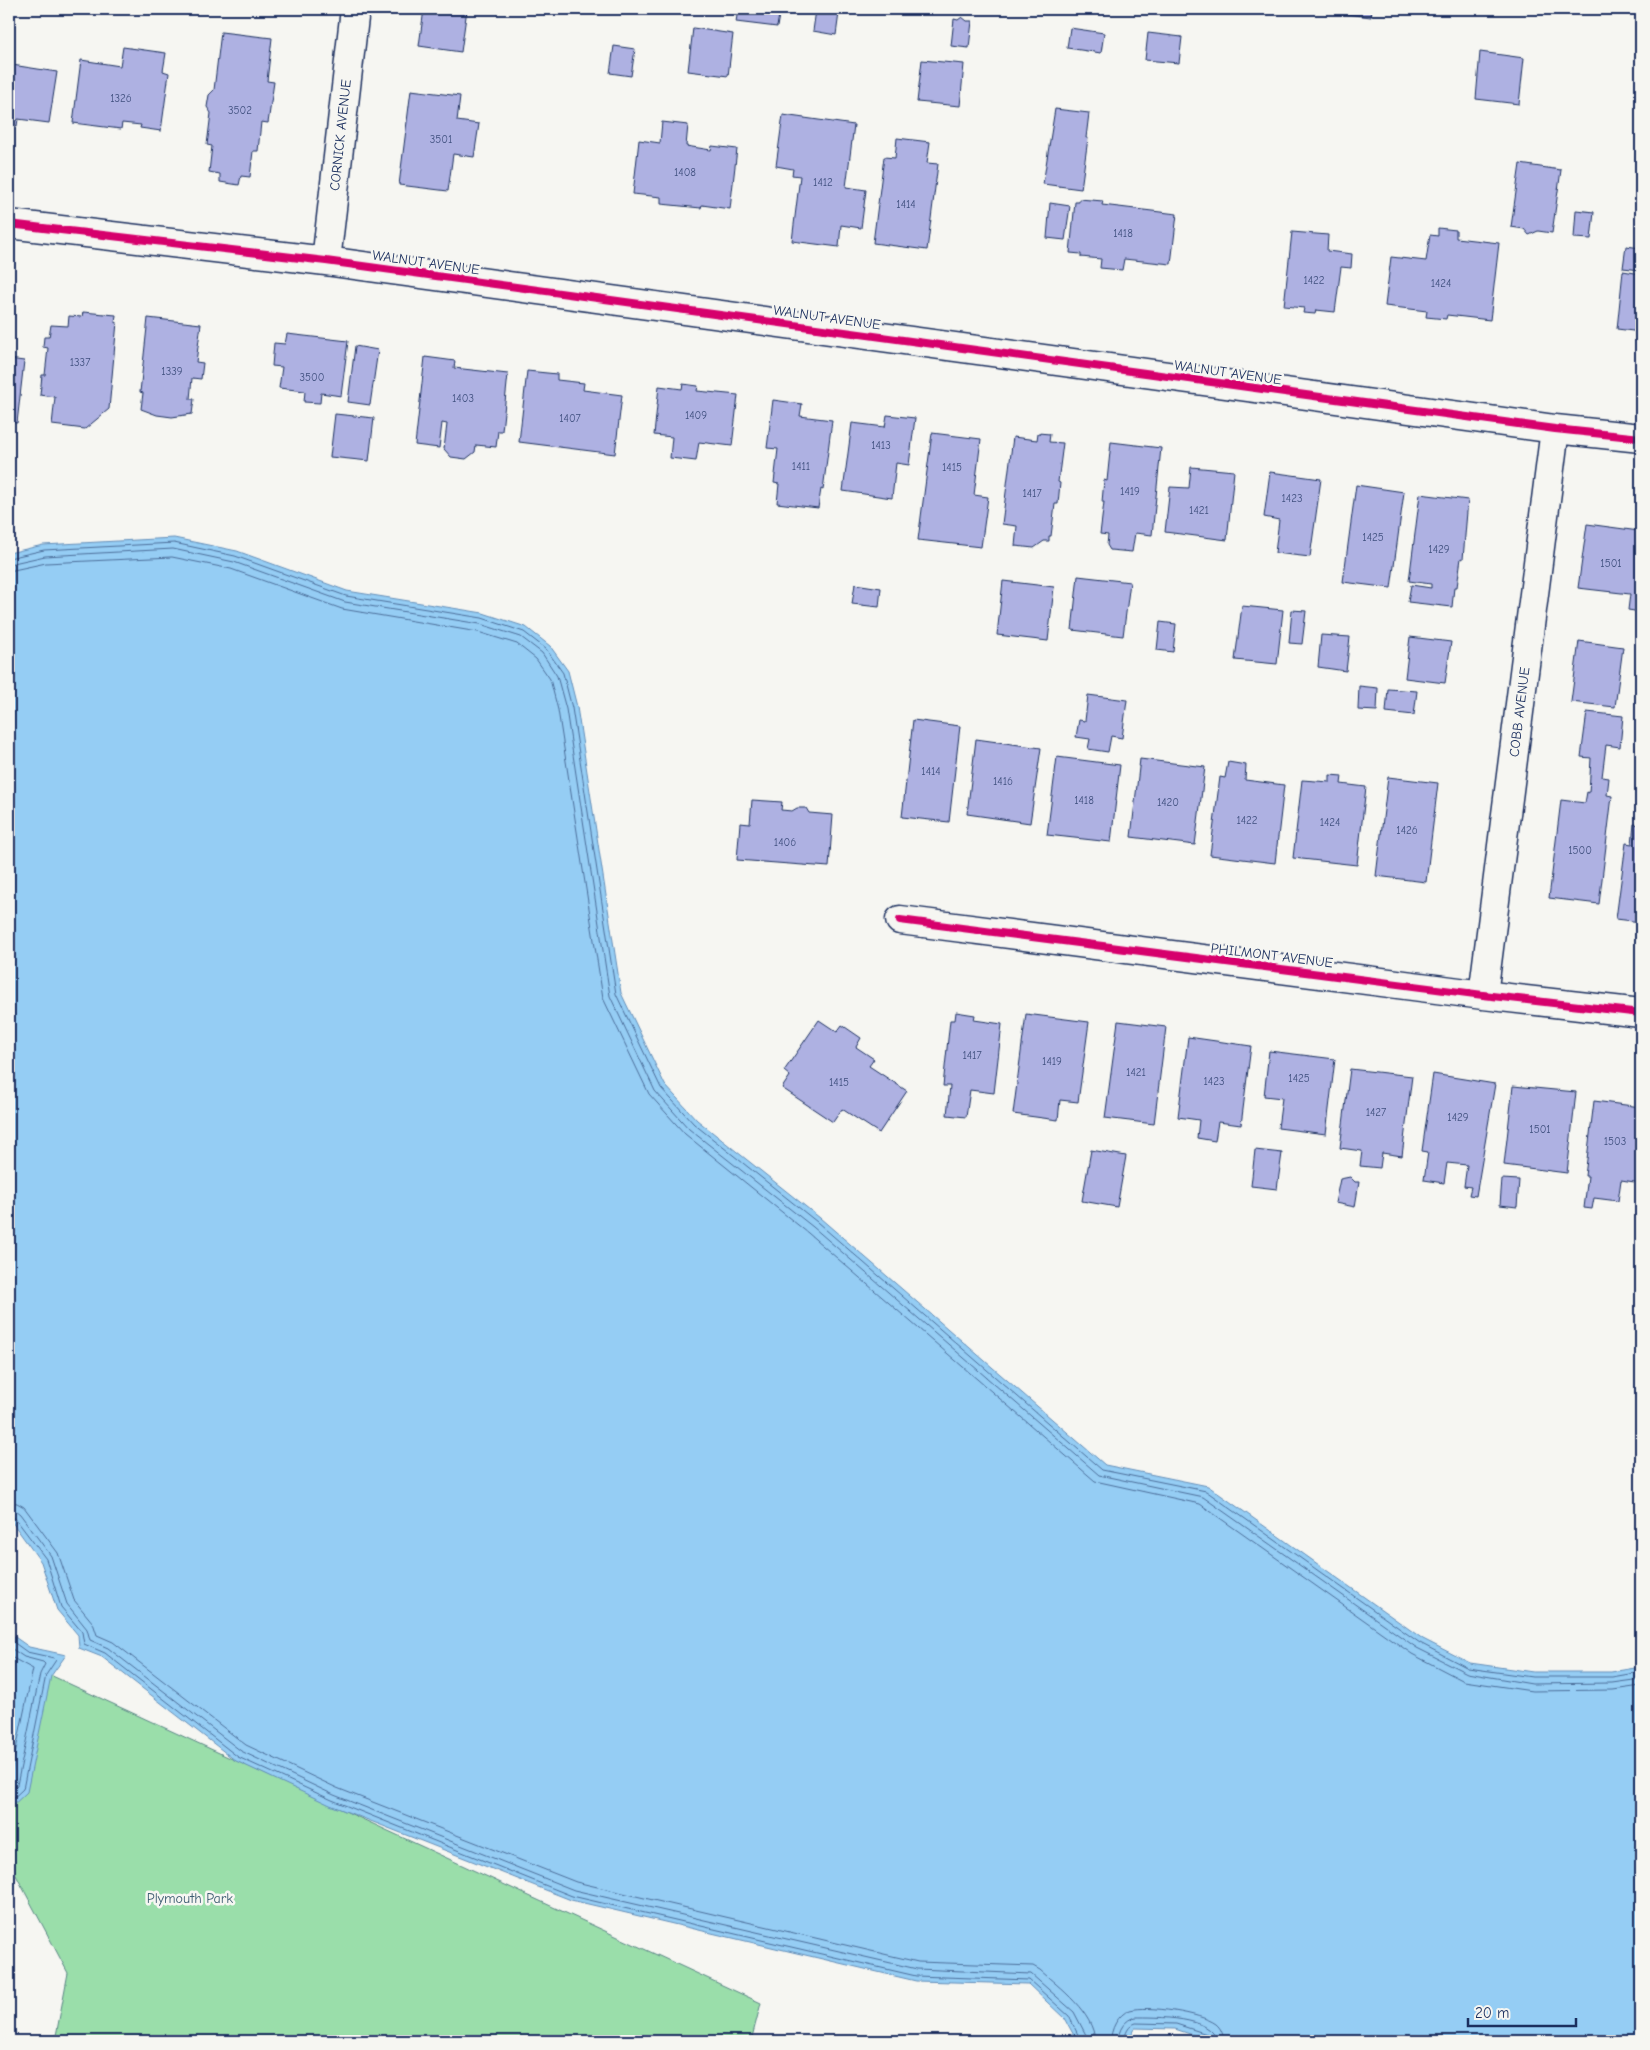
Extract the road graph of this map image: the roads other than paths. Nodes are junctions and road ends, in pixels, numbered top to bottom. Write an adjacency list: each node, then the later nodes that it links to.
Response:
1 (355, 9): 3 (street, CORNICK AVENUE)
2 (9, 224): 3 (street, WALNUT AVENUE)
3 (326, 261): 4 (street, WALNUT AVENUE)
4 (1555, 429): 5 (street, WALNUT AVENUE); 7 (street, COBB AVENUE)
5 (1641, 438)
6 (900, 920): 7 (street, PHILMONT AVENUE)
7 (1483, 995): 8 (street, PHILMONT AVENUE)
8 (1641, 1013)

